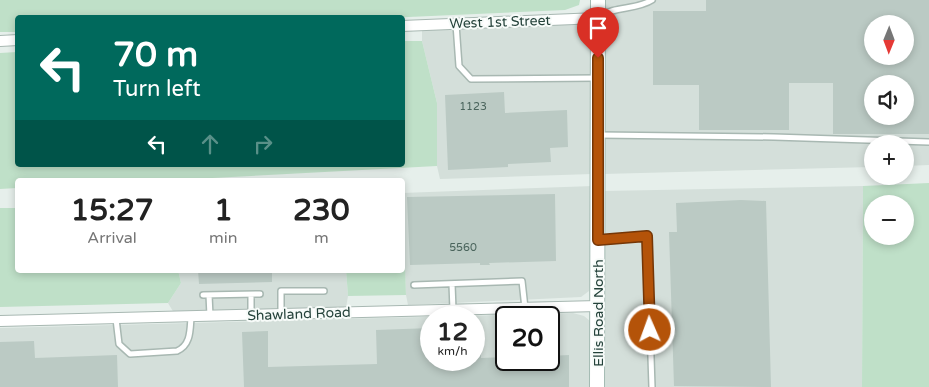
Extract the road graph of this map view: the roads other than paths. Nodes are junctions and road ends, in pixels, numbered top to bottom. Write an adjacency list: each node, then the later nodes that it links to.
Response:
1 (598, 0): 3 (street, Ellis Road North)
2 (652, 0): 3 (lane)
3 (598, 18): 4 (street, West 1st Street); 8 (street, Ellis Road North)
4 (456, 24): 5 (street, West 1st Street); 8 (lane)
5 (405, 26)
6 (15, 40): 7 (street)
7 (0, 41)
8 (598, 78): 9 (street, Ellis Road North)
9 (598, 135): 10 (lane); 11 (street, Ellis Road North)
10 (929, 142)
11 (598, 240): 21 (street, Ellis Road North); 31 (lane)
12 (414, 284): 13 (lane)
13 (452, 284): 19 (lane); 20 (lane)
14 (324, 291): 24 (lane)
15 (260, 294): 16 (lane)
16 (251, 295): 18 (lane); 25 (lane)
17 (203, 296): 18 (lane)
18 (209, 296): 26 (lane)
19 (453, 306)
20 (525, 306)
21 (598, 306): 22 (street, Shawland Road); 30 (street, Ellis Road North)
22 (560, 307)
23 (420, 311): 24 (street, Shawland Road)
24 (281, 314): 25 (street, Shawland Road)
25 (251, 315): 26 (street, Shawland Road)
26 (210, 316): 27 (street, Shawland Road)
27 (190, 317): 28 (street, Shawland Road); 28 (lane)
28 (116, 319): 29 (street, Shawland Road)
29 (0, 321)
30 (598, 387)
31 (652, 387)

